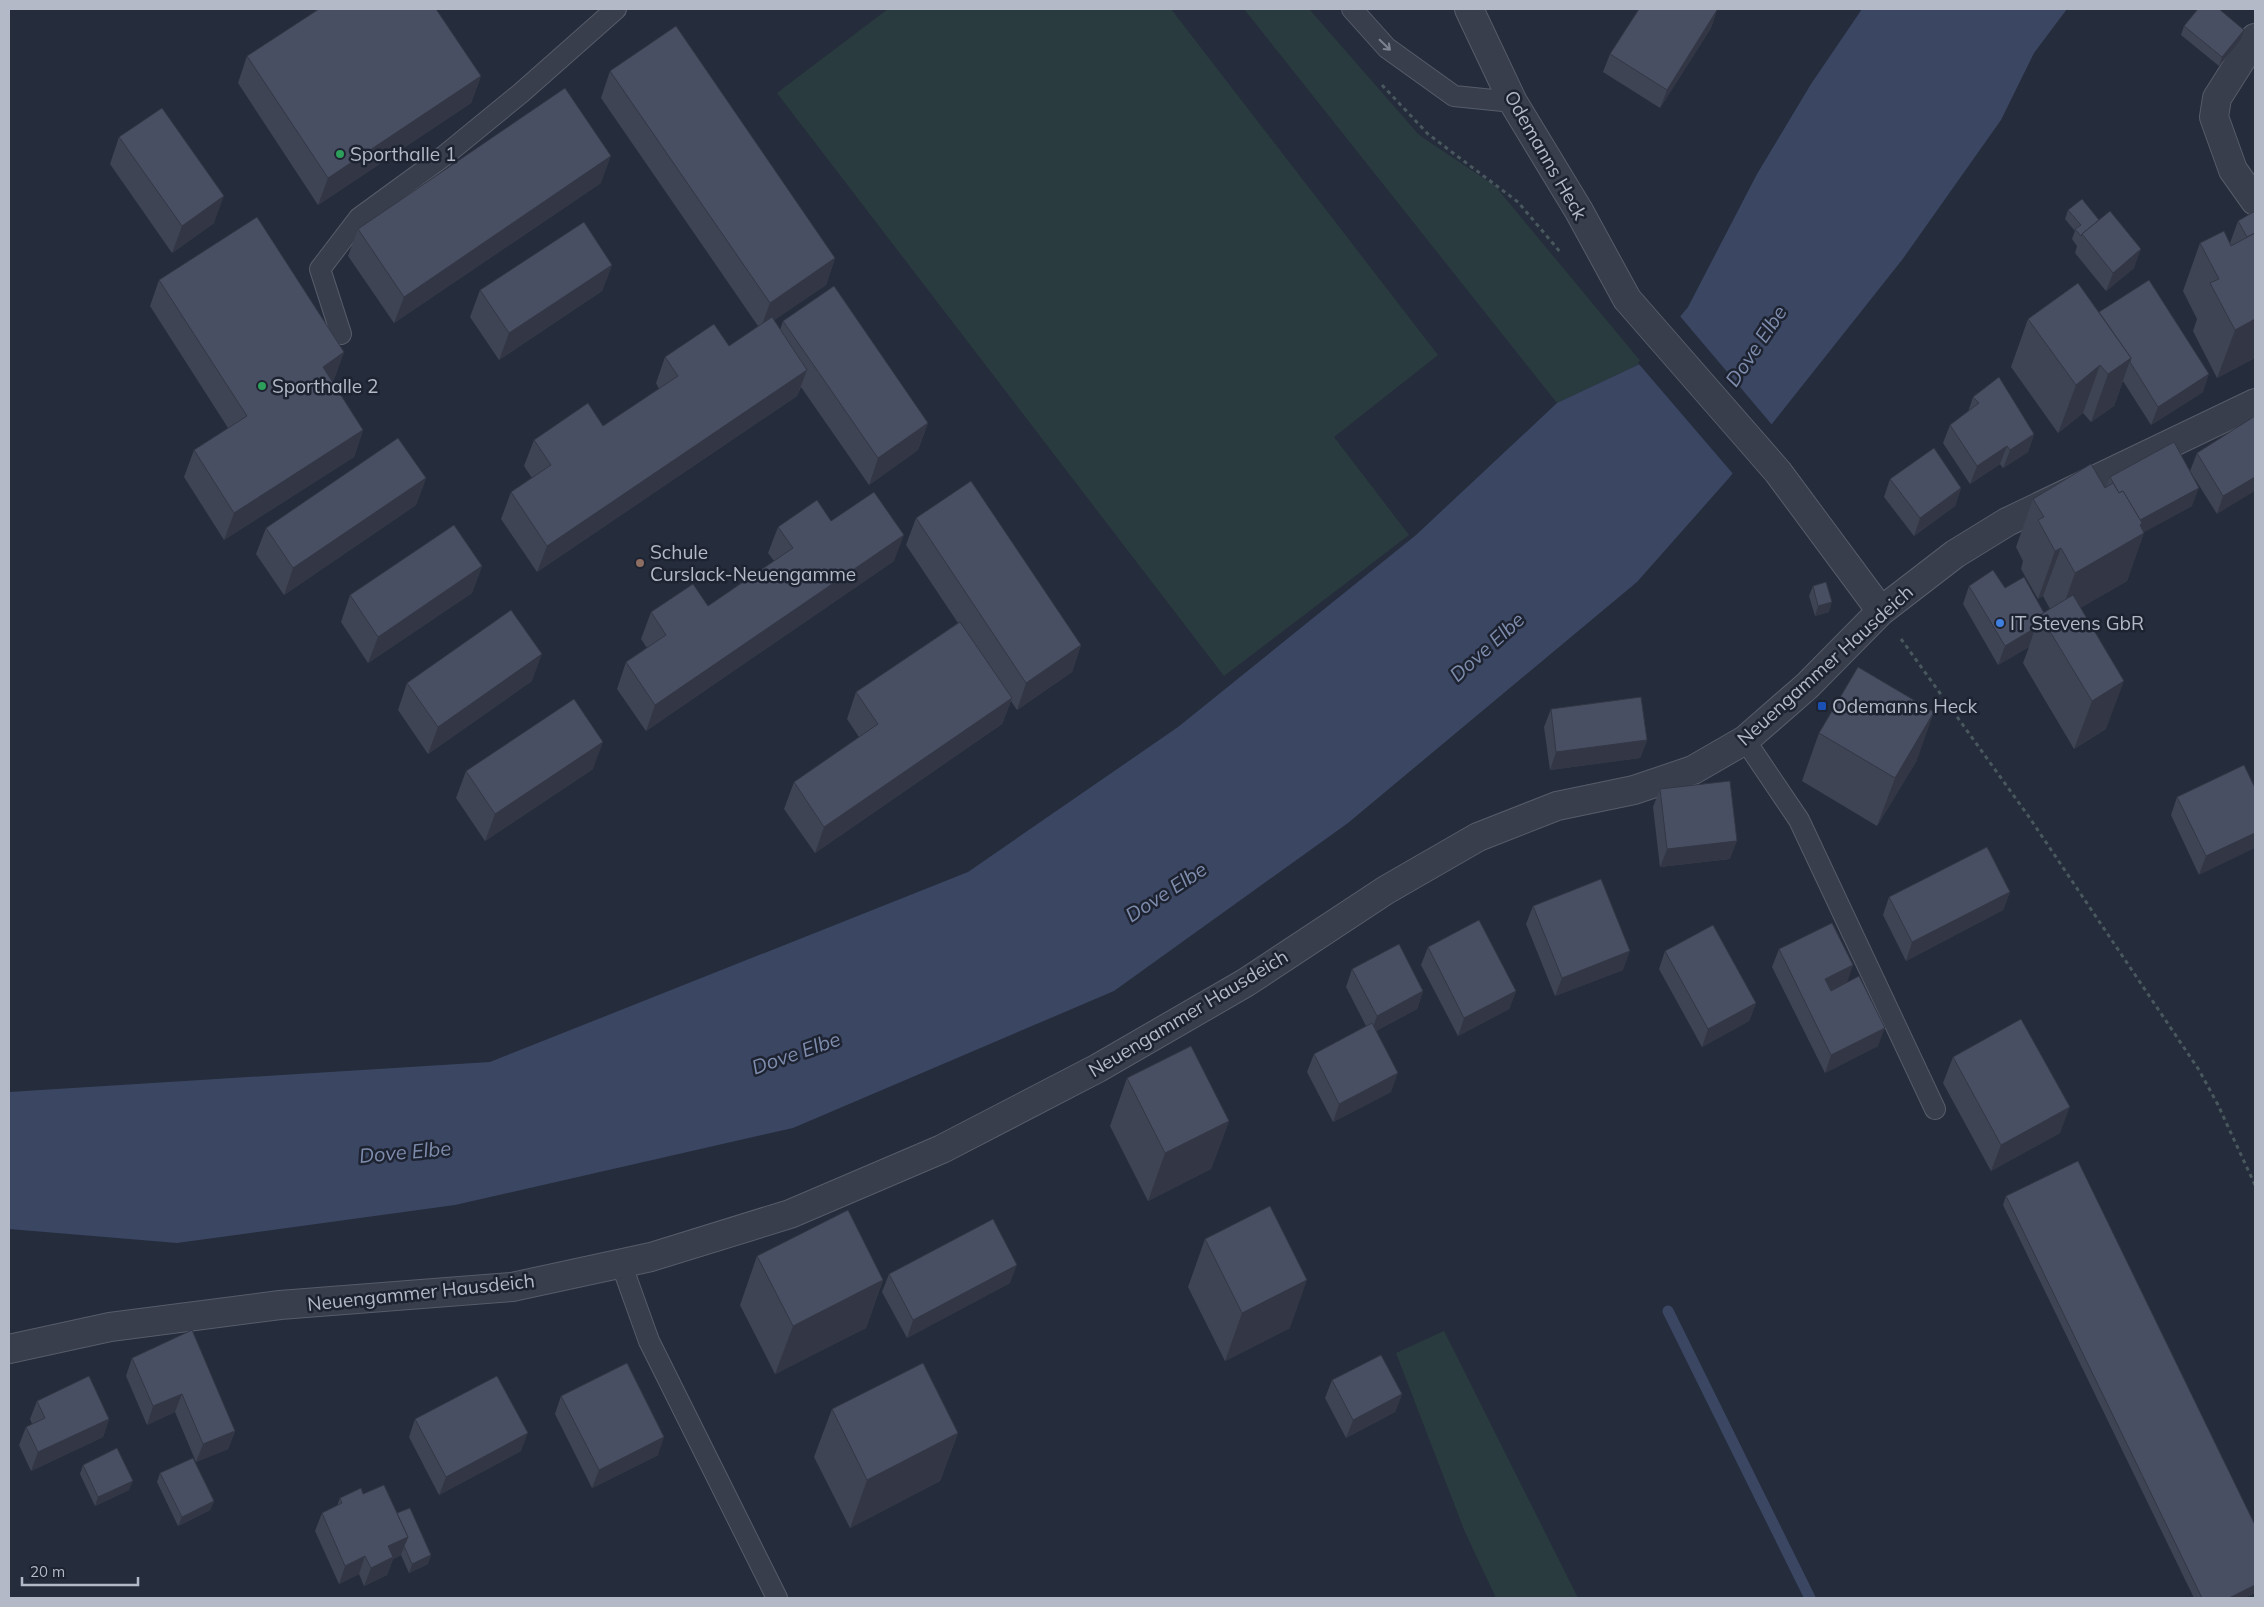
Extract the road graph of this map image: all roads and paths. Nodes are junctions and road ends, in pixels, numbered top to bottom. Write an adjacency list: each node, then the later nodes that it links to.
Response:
1 (616, 9): 9 (lane)
2 (1352, 9): 6 (lane, one-way to 6)
3 (1469, 9): 6 (street, Odemanns Heck)
4 (2255, 38): 7 (street)
5 (1381, 83): 8 (path)
6 (1513, 102): 11 (street, Odemanns Heck)
7 (2255, 201)
8 (1518, 202)
9 (341, 334)
10 (2255, 403): 11 (street, Neuengammer Hausdeich)
11 (1881, 611): 12 (street, Neuengammer Hausdeich); 14 (path)
12 (1745, 740): 13 (lane); 15 (street, Neuengammer Hausdeich)
13 (1934, 1109)
14 (2255, 1185)
15 (621, 1263): 16 (street, Neuengammer Hausdeich); 17 (lane)
16 (9, 1349)
17 (777, 1598)

